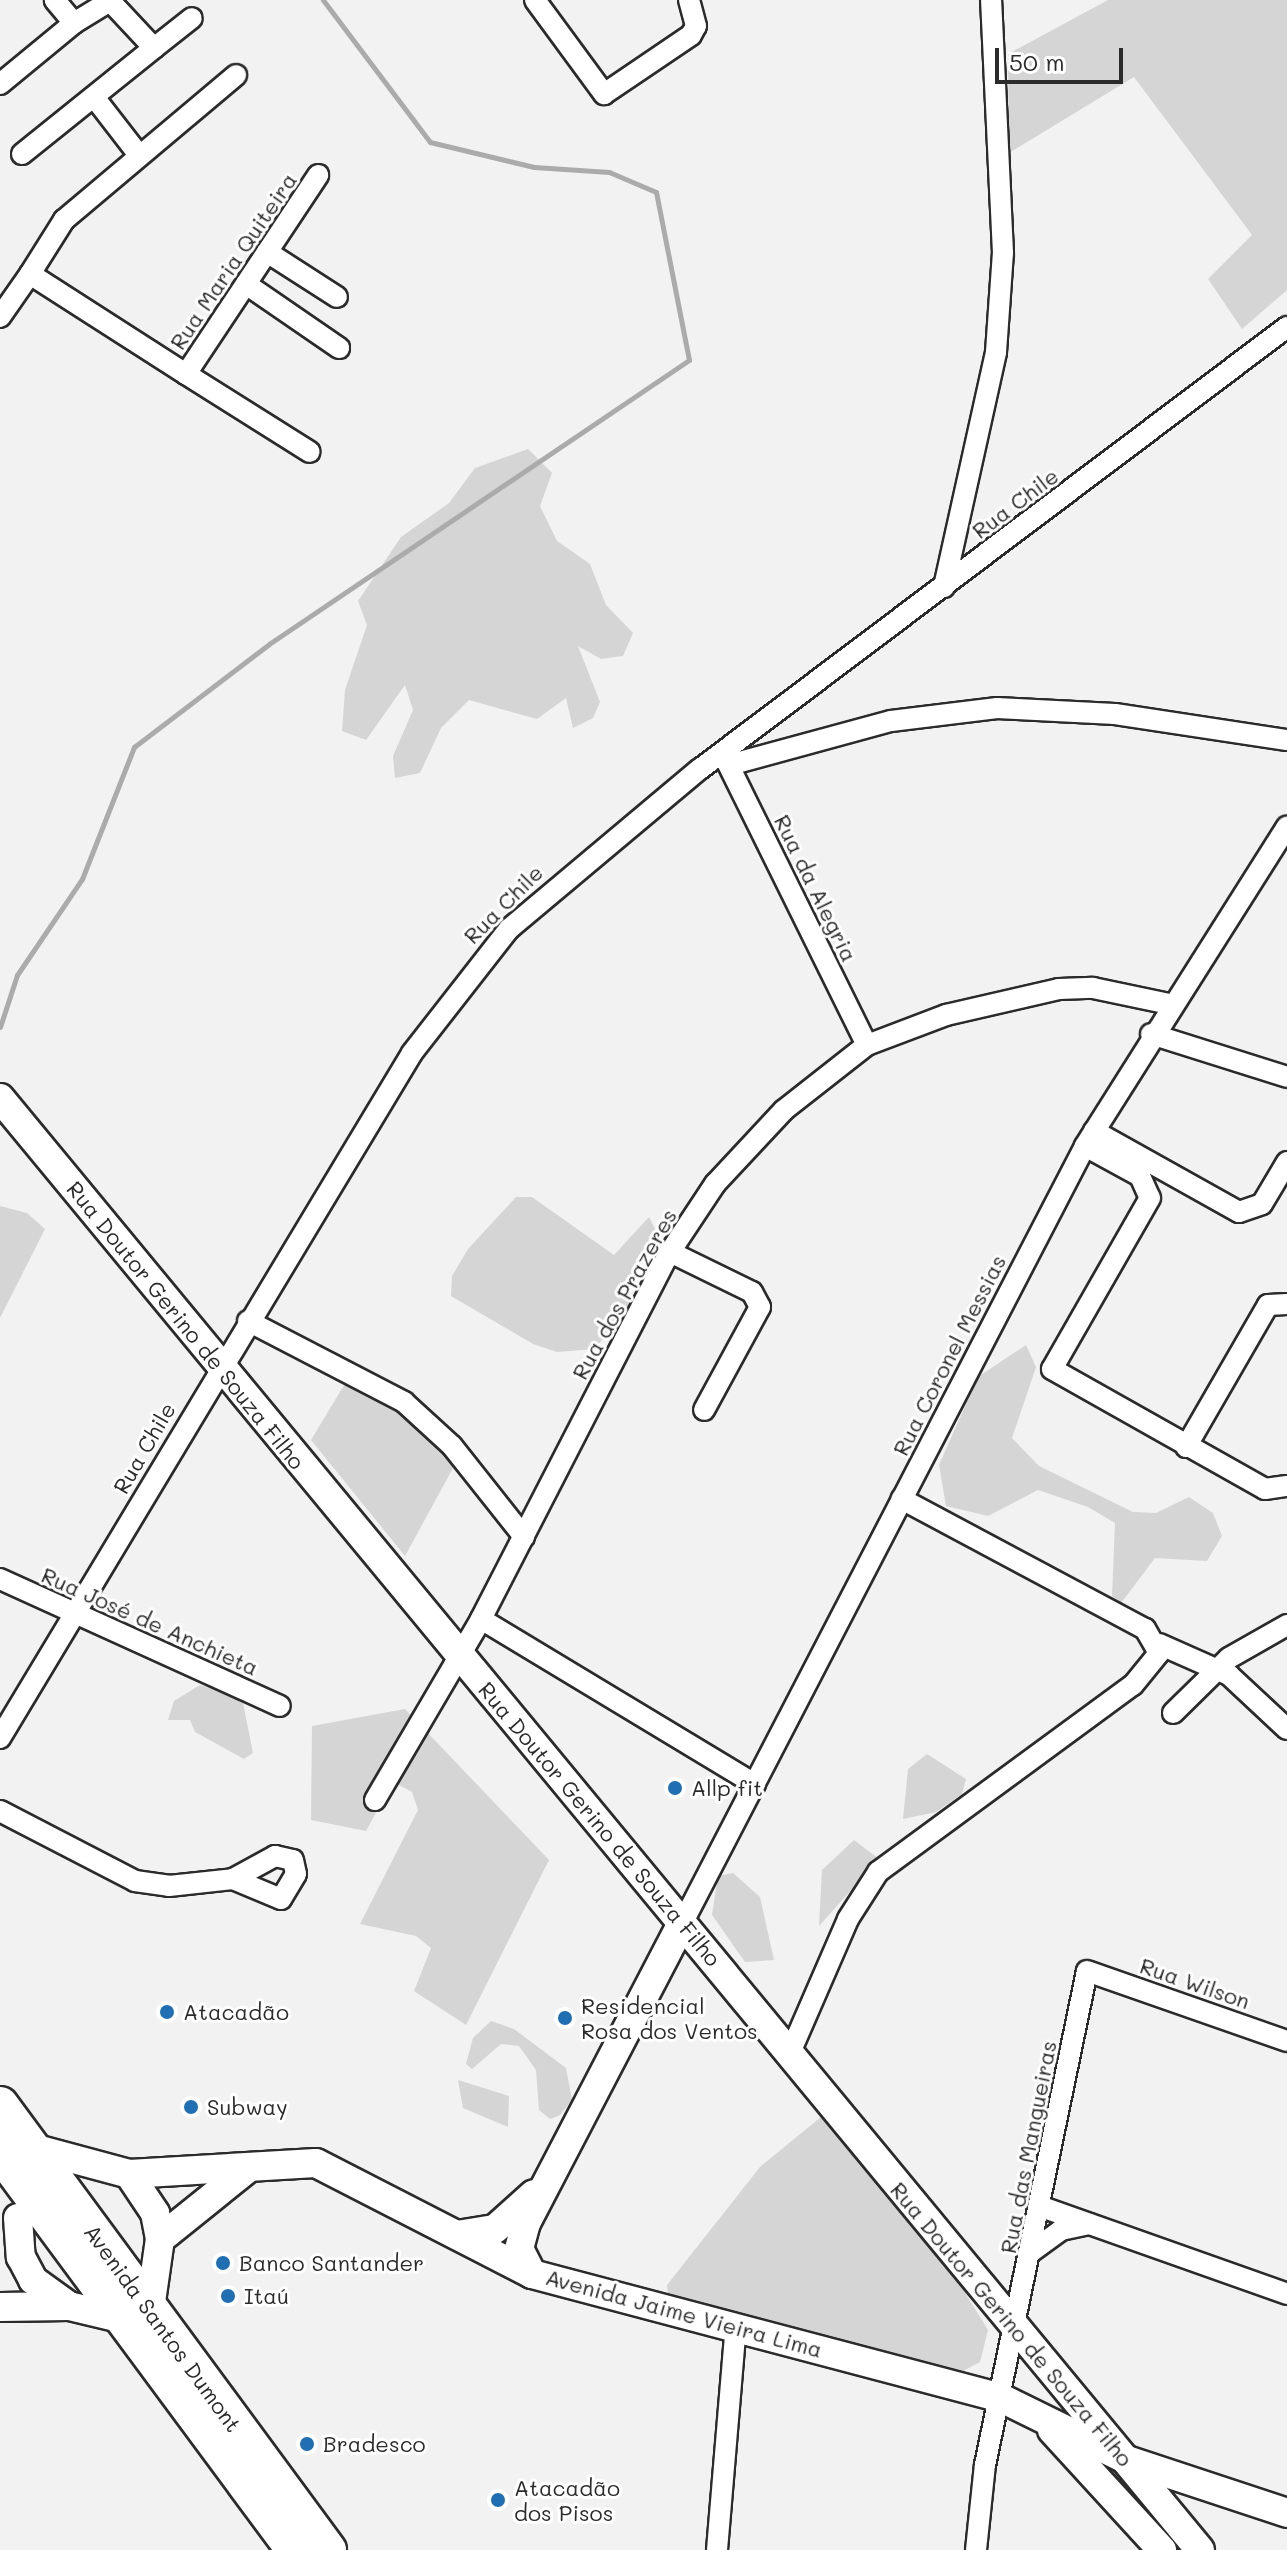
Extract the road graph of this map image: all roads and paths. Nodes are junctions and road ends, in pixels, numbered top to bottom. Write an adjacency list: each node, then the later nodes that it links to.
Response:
1 (55, 0): 7 (street)
2 (535, 0): 3 (street)
3 (689, 0)
4 (991, 0): 24 (street)
5 (132, 6): 7 (street); 8 (street)
6 (192, 18): 8 (street)
7 (74, 23): 10 (street)
8 (154, 48): 11 (street)
9 (236, 75): 13 (street)
10 (0, 84)
11 (94, 97): 12 (street); 13 (street)
12 (22, 154)
13 (138, 154): 16 (street)
14 (318, 175): 15 (street, Rua Maria Quiteira)
15 (267, 252): 17 (street, Rua Maria Quiteira); 18 (street)
16 (30, 274): 19 (street); 22 (street, Rua Maria Quiteira)
17 (246, 284): 21 (street); 22 (street, Rua Maria Quiteira)
18 (337, 297)
19 (0, 317)
20 (1287, 327): 24 (street, Rua Chile)
21 (339, 348)
22 (186, 374): 23 (street)
23 (310, 452)
24 (944, 587): 26 (street, Rua Chile)
25 (1287, 740): 26 (street)
26 (725, 759): 30 (street, Rua da Alegria); 39 (street, Rua Chile)
27 (1287, 826): 28 (street, Rua Coronel Messias)
28 (1169, 1004): 29 (street, Rua Coronel Messias); 30 (street, Rua dos Prazeres)
29 (1151, 1034): 31 (street); 33 (street, Rua Coronel Messias)
30 (867, 1045): 37 (street, Rua dos Prazeres)
31 (1287, 1077)
32 (0, 1098): 40 (main road, Rua Doutor Gerino de Souza Filho)
33 (1090, 1138): 35 (street); 36 (street); 44 (street, Rua Coronel Messias)
34 (1287, 1162): 35 (street)
35 (1181, 1182): 36 (street)
36 (1150, 1198): 42 (street)
37 (670, 1252): 41 (street); 45 (street, Rua dos Prazeres)
38 (1287, 1304): 42 (street)
39 (248, 1321): 40 (street, Rua Chile); 45 (street)
40 (219, 1367): 47 (street, Rua Chile); 51 (main road, Rua Doutor Gerino de Souza Filho)
41 (704, 1410)
42 (1186, 1447): 43 (street)
43 (1287, 1486)
44 (902, 1499): 50 (street); 57 (street, Rua Coronel Messias)
45 (524, 1537): 48 (street, Rua dos Prazeres)
46 (0, 1579): 47 (street, Rua José de Anchieta)
47 (74, 1615): 53 (street, Rua José de Anchieta); 56 (street, Rua Chile)
48 (481, 1619): 51 (street, Rua dos Prazeres); 57 (street)
49 (1287, 1625): 52 (street)
50 (1159, 1644): 52 (street); 64 (street)
51 (458, 1654): 58 (street, Rua dos Prazeres); 61 (main road, Rua Doutor Gerino de Souza Filho)
52 (1216, 1669): 54 (street); 55 (street)
53 (280, 1706)
54 (1173, 1713)
55 (1287, 1729)
56 (0, 1738)
57 (755, 1784): 61 (street, Rua Coronel Messias)
58 (375, 1800)
59 (0, 1811): 60 (street)
60 (233, 1879): 60 (street)
61 (683, 1922): 64 (main road, Rua Doutor Gerino de Souza Filho); 69 (main road)
62 (1087, 1971): 63 (street, Rua Wilson); 70 (street, Rua das Mangueiras)
63 (1287, 2041)
64 (789, 2055): 83 (main road, Rua Doutor Gerino de Souza Filho)
65 (0, 2105): 66 (highway, Avenida Santos Dumont)
66 (17, 2160): 68 (main road, Avenida Jaime Vieira Lima); 71 (main road); 81 (highway, Avenida Santos Dumont)
67 (249, 2168): 68 (main road, Avenida Jaime Vieira Lima); 73 (main road, Avenida Jaime Vieira Lima); 74 (main road)
68 (129, 2174): 74 (main road)
69 (550, 2177): 73 (main road); 77 (main road)
70 (1039, 2206): 72 (street); 76 (street, Rua das Mangueiras)
71 (18, 2218): 75 (main road); 79 (main road)
72 (1089, 2224): 76 (street); 78 (street)
73 (457, 2235): 77 (main road, Avenida Jaime Vieira Lima)
74 (160, 2239): 81 (main road)
75 (0, 2251)
76 (1031, 2252): 83 (street, Rua das Mangueiras)
77 (532, 2274): 82 (main road, Avenida Jaime Vieira Lima)
78 (1287, 2294)
79 (69, 2306): 80 (main road); 81 (main road)
80 (0, 2307)
81 (137, 2314): 88 (highway, Avenida Santos Dumont); 89 (highway, Avenida Santos Dumont)
82 (736, 2325): 84 (main road, Avenida Jaime Vieira Lima); 90 (street)
83 (1017, 2332): 84 (street, Rua das Mangueiras); 86 (main road, Rua Doutor Gerino de Souza Filho)
84 (1001, 2398): 85 (main road, Avenida Jaime Vieira Lima); 91 (street, Rua das Mangueiras)
85 (1043, 2420): 86 (main road, Avenida Jaime Vieira Lima); 92 (main road, Rua Doutor Gerino de Souza Filho)
86 (1127, 2460): 87 (main road, Avenida Jaime Vieira Lima); 93 (main road, Rua Doutor Gerino de Souza Filho)
87 (1287, 2513)
88 (294, 2550)
89 (328, 2550)
90 (717, 2550)
91 (976, 2550)
92 (1162, 2550)
93 (1200, 2550)

